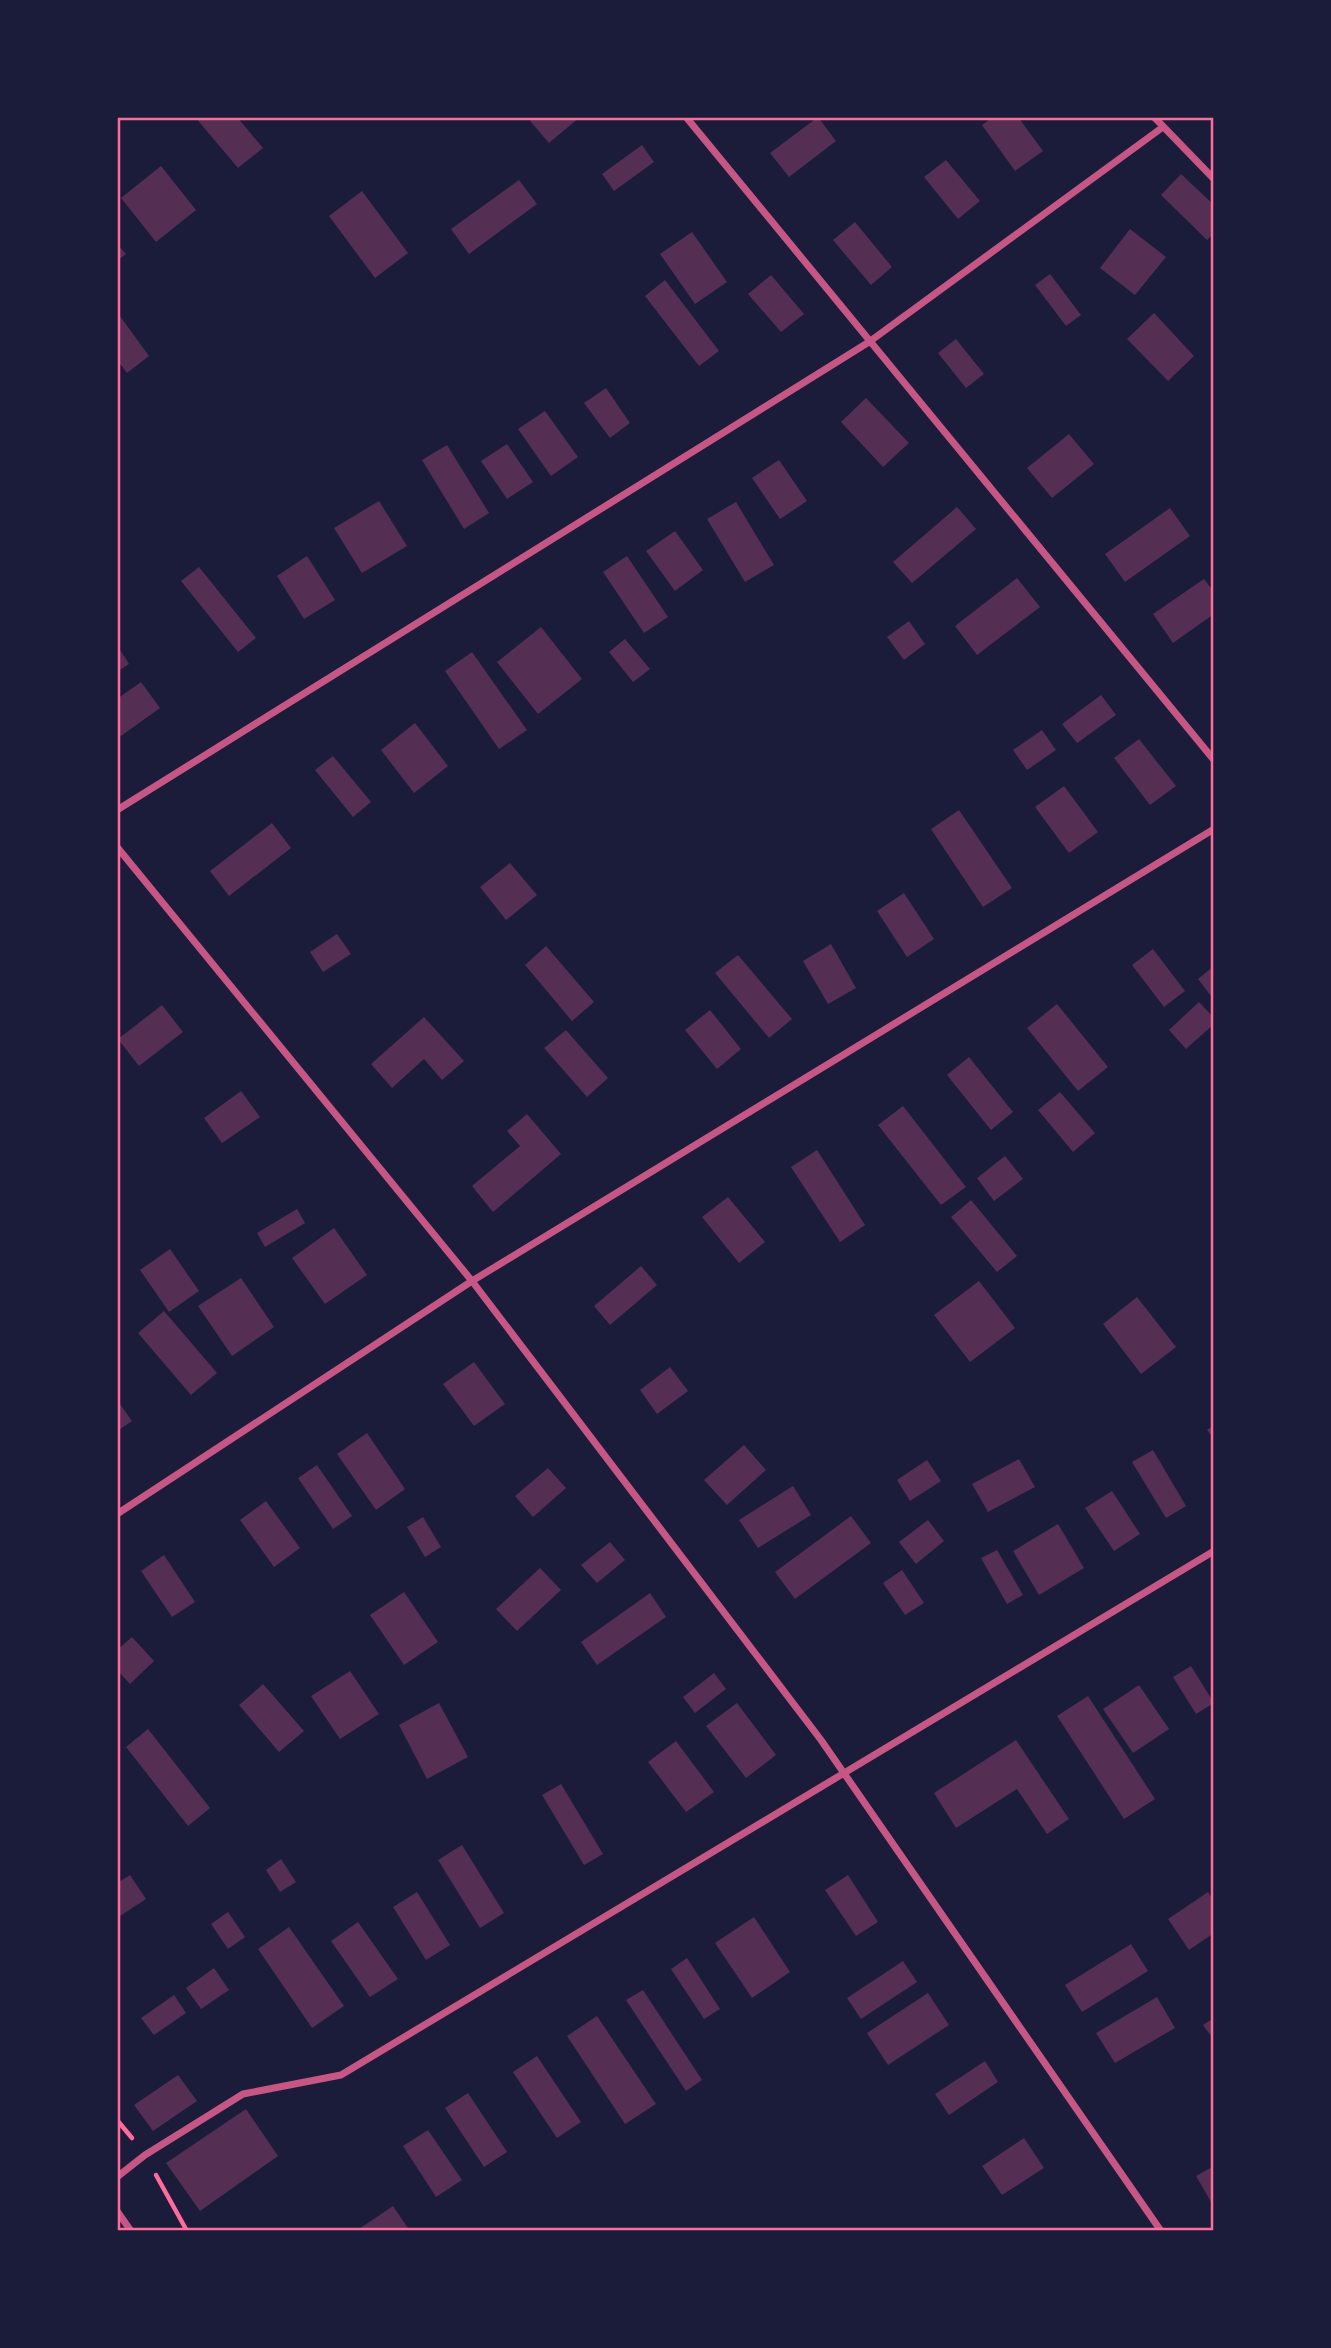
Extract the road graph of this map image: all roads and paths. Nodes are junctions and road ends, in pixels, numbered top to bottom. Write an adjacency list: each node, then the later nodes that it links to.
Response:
1 (686, 117): 5 (street)
2 (1154, 117): 3 (street)
3 (1163, 127): 4 (street); 5 (street)
4 (1214, 179)
5 (869, 342): 6 (street); 7 (street)
6 (1214, 760)
7 (117, 810)
8 (1214, 829): 10 (street)
9 (117, 847): 10 (street)
10 (472, 1281): 11 (street); 13 (street)
11 (117, 1514)
12 (1214, 1551): 13 (street)
13 (844, 1772): 14 (street); 17 (street)
14 (117, 2177)
15 (119, 2217): 16 (street)
16 (131, 2231)
17 (1161, 2231)

